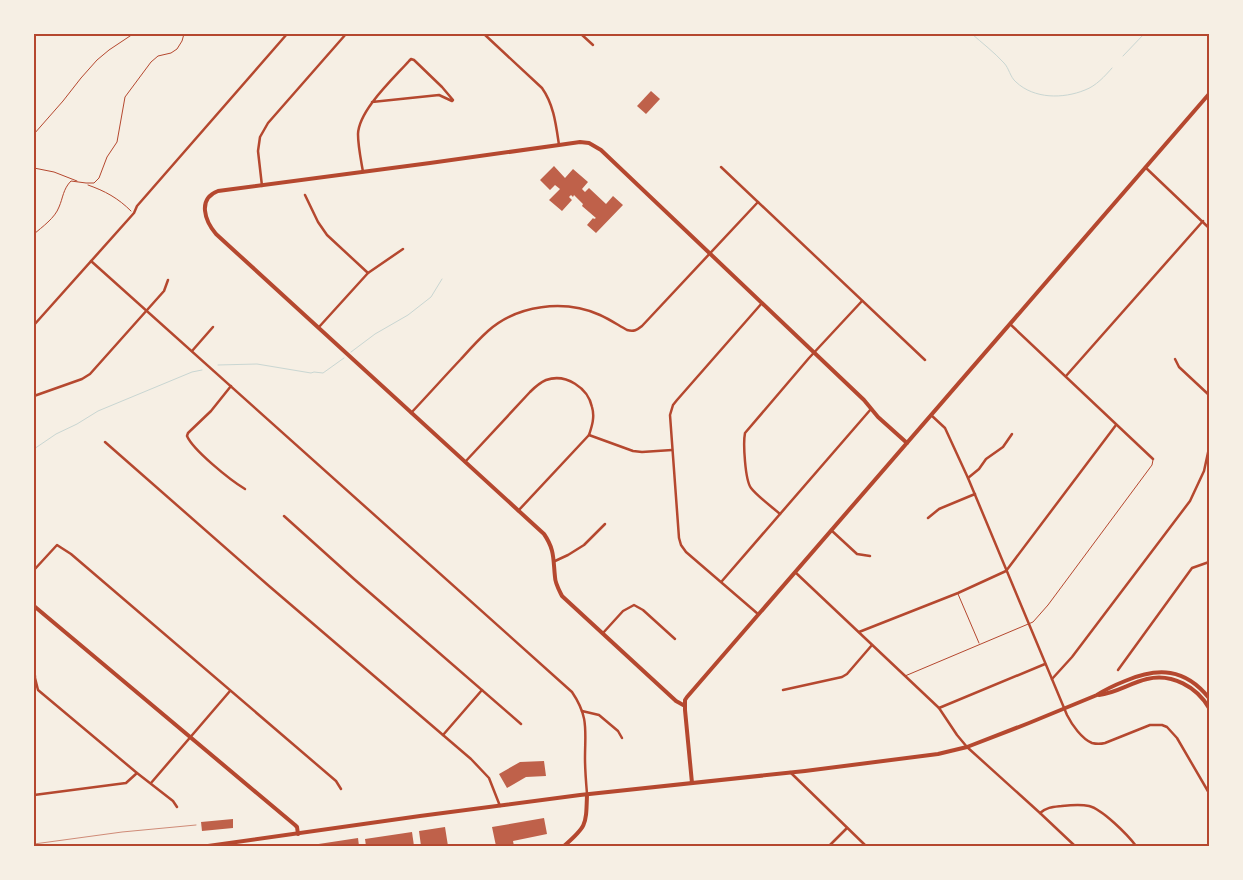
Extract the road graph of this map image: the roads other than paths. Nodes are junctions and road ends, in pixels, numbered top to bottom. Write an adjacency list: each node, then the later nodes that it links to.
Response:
1 (287, 34): 19 (street)
2 (346, 34): 12 (street)
3 (484, 34): 8 (street)
4 (581, 34): 5 (street)
5 (593, 44)
6 (1209, 94): 10 (street)
7 (372, 102): 7 (street); 11 (street)
8 (559, 145): 11 (street); 18 (street)
9 (721, 167): 14 (street)
10 (1145, 167): 15 (street); 25 (street)
11 (363, 172): 12 (street)
12 (262, 186): 28 (street)
13 (305, 195): 20 (street)
14 (758, 202): 18 (street); 22 (street)
15 (1203, 221): 16 (street); 33 (street)
16 (1209, 228)
17 (403, 249): 20 (street)
18 (710, 253): 23 (street); 38 (street)
19 (91, 261): 24 (street); 26 (street)
20 (368, 273): 28 (street)
21 (168, 280): 24 (street)
22 (862, 301): 30 (street); 32 (street)
23 (762, 303): 30 (street); 46 (street)
24 (147, 311): 29 (street); 36 (street)
25 (1010, 324): 33 (street); 39 (street)
26 (34, 325)
27 (213, 327): 29 (street)
28 (318, 328): 38 (street)
29 (192, 351): 34 (street)
30 (814, 353): 37 (street); 53 (street)
31 (1175, 359): 35 (street)
32 (925, 360)
33 (1066, 376): 40 (street)
34 (231, 386): 50 (street); 89 (street)
35 (1209, 395)
36 (34, 396)
37 (871, 409): 44 (street); 53 (street)
38 (411, 413): 48 (street)
39 (931, 415): 44 (street); 49 (street)
40 (1116, 425): 47 (street); 62 (street)
41 (1012, 434): 49 (street)
42 (589, 435): 46 (street); 48 (street); 52 (street)
43 (105, 442): 91 (street)
44 (907, 442): 57 (street)
45 (1209, 448): 79 (street)
46 (672, 450): 64 (street)
47 (1153, 459): 68 (lane)
48 (465, 462): 52 (street)
49 (968, 478): 51 (street)
50 (245, 489)
51 (975, 494): 55 (street); 62 (street)
52 (518, 511): 59 (street)
53 (780, 514): 64 (street)
54 (284, 516): 80 (street)
55 (928, 518)
56 (605, 524): 59 (street)
57 (831, 530): 58 (street); 63 (street)
58 (870, 556)
59 (554, 561): 70 (street)
60 (1209, 562): 76 (street)
61 (34, 570): 82 (street)
62 (1006, 571): 65 (street); 68 (street)
63 (795, 572): 67 (street); 69 (street)
64 (722, 582): 67 (street)
65 (958, 593): 69 (street); 72 (lane)
66 (34, 606): 92 (street)
67 (758, 614): 85 (street)
68 (1028, 624): 72 (lane); 74 (street)
69 (859, 632): 73 (street)
70 (602, 634): 71 (street); 85 (street)
71 (675, 639)
72 (980, 644): 77 (lane)
73 (872, 645): 77 (street); 81 (street)
74 (1045, 664): 79 (street); 86 (street)
75 (34, 666): 78 (street)
76 (1118, 670)
77 (905, 676): 86 (street)
78 (34, 678): 96 (street)
79 (1052, 679): 88 (street)
80 (482, 690): 90 (street); 91 (street)
81 (782, 690)
82 (230, 691): 92 (street); 99 (street)
83 (1097, 695): 84 (street); 87 (street); 88 (street)
84 (1209, 698)
85 (685, 706): 98 (street)
86 (940, 708): 94 (street)
87 (1209, 708)
88 (1064, 709): 94 (street); 100 (street)
89 (582, 711): 93 (street); 102 (street)
90 (521, 724)
91 (443, 735): 103 (street)
92 (190, 737): 97 (street); 107 (street)
93 (622, 738)
94 (967, 747): 95 (street); 105 (street)
95 (790, 772): 98 (street); 106 (street)
96 (137, 773): 97 (street); 101 (street)
97 (151, 783): 104 (street)
98 (692, 783): 102 (street)
99 (341, 789)
100 (1209, 792)
101 (34, 795)
102 (587, 795): 103 (street); 109 (street)
103 (500, 806): 107 (street)
104 (177, 807)
105 (1040, 813): 112 (street); 113 (street)
106 (847, 828): 110 (street); 111 (street)
107 (298, 834): 108 (street)
108 (210, 846)
109 (564, 846)
110 (828, 846)
111 (866, 846)
112 (1075, 846)
113 (1136, 846)

